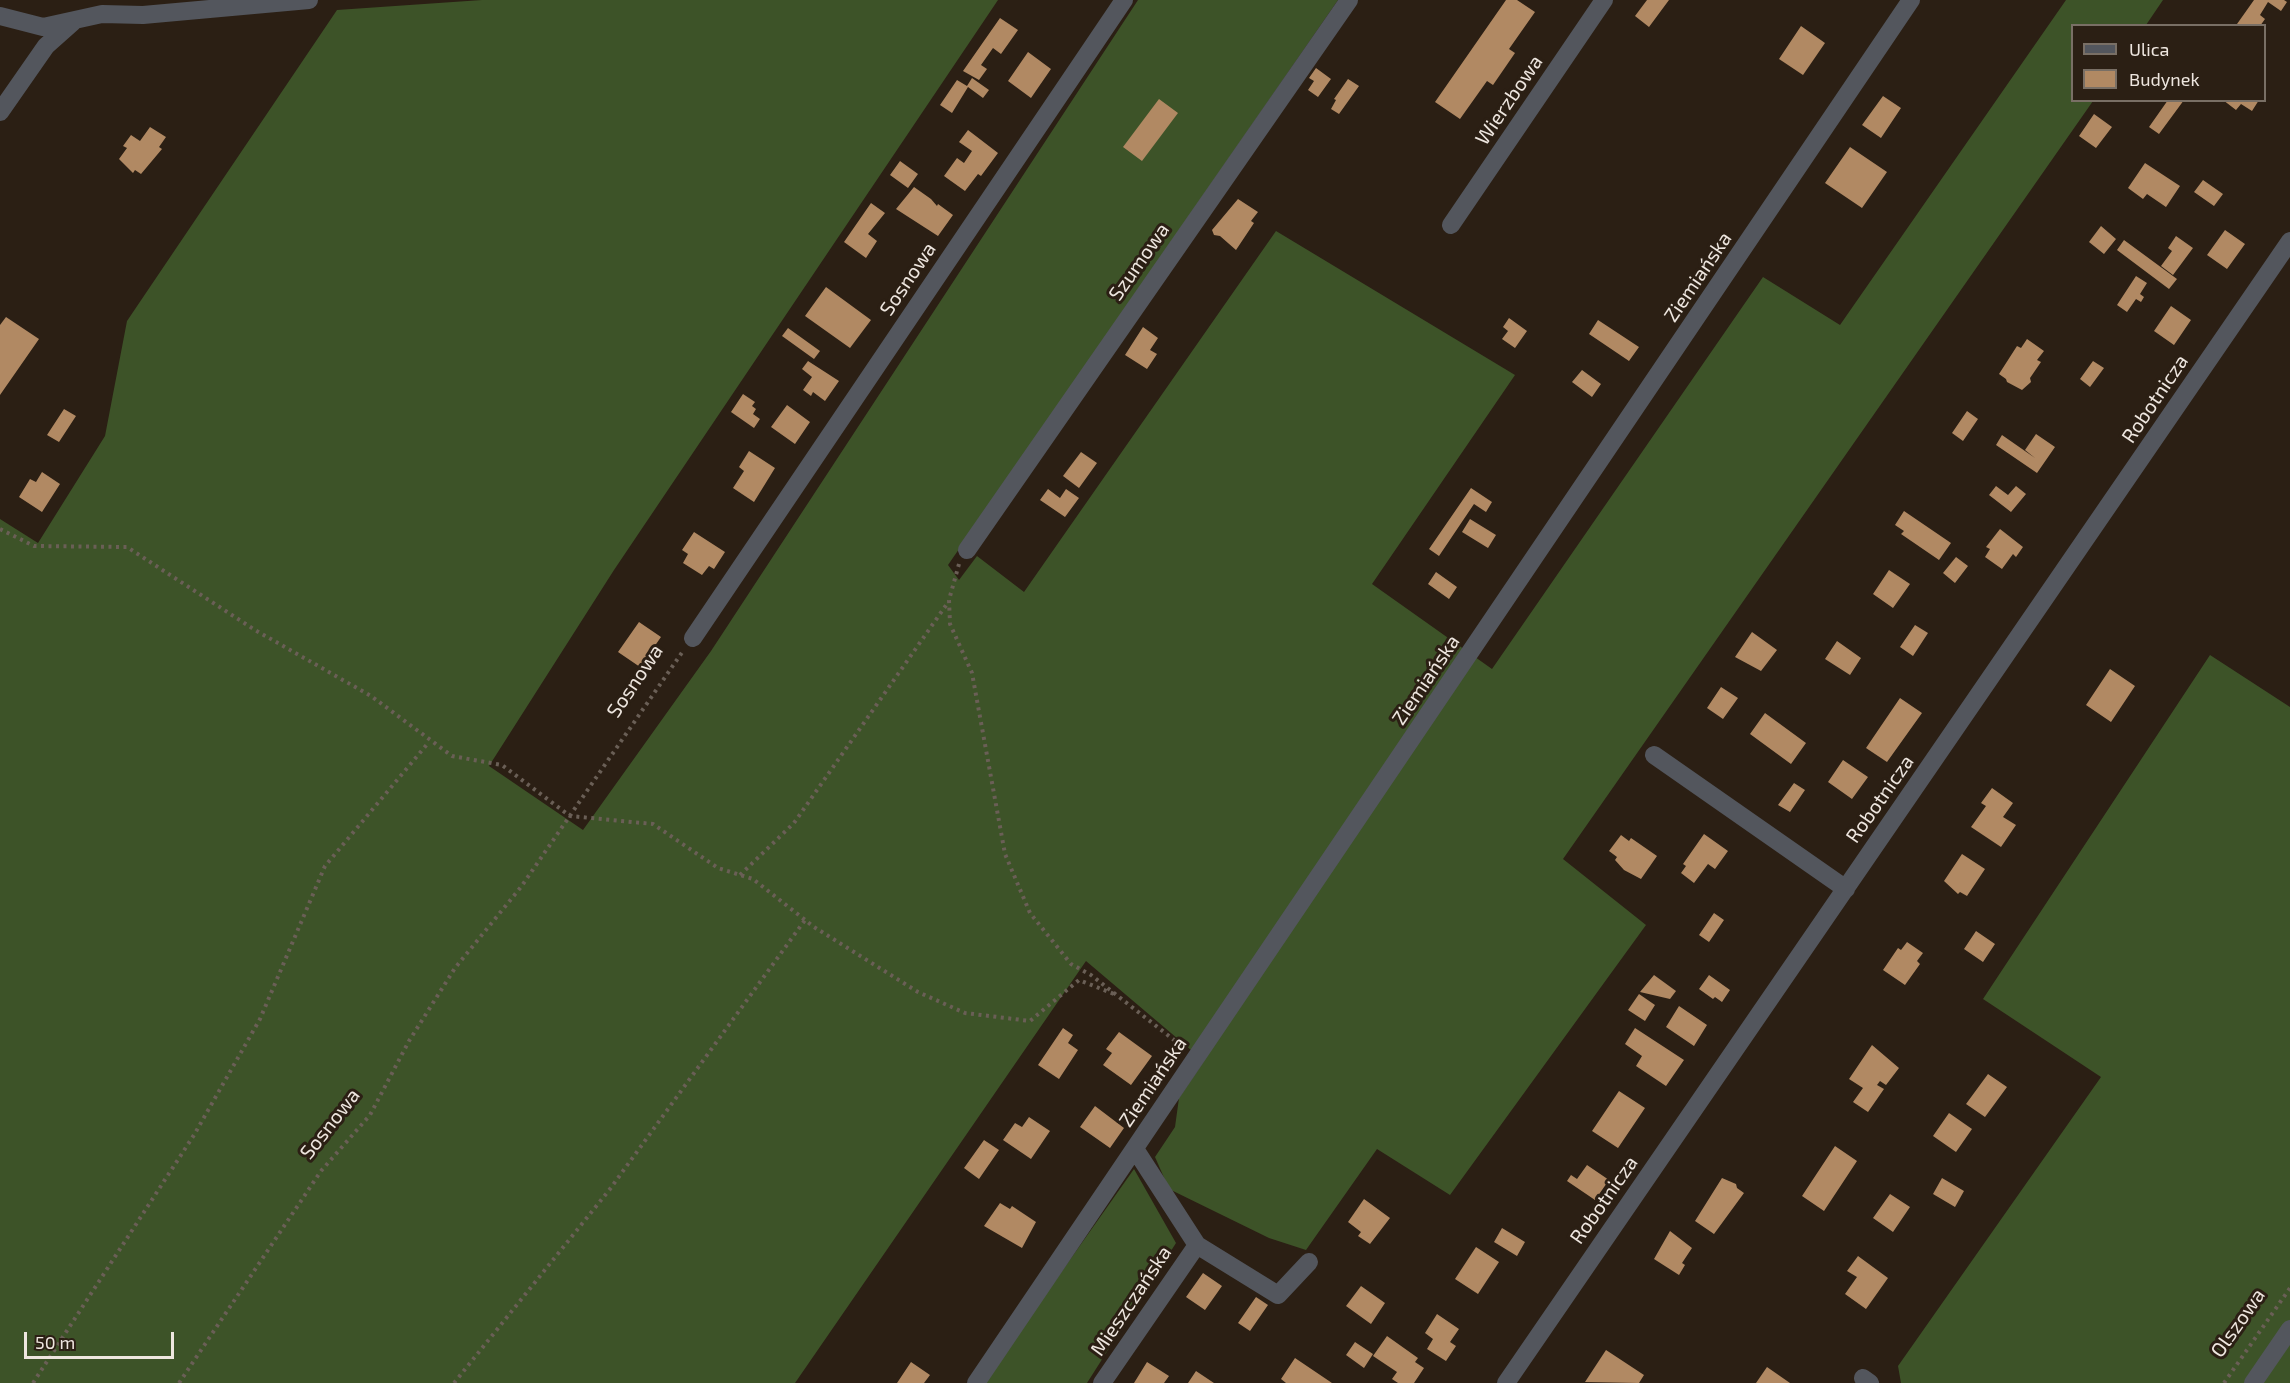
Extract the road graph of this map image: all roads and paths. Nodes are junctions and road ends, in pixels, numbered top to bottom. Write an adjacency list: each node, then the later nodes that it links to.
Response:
1 (309, 0): 6 (street)
2 (1124, 0): 15 (street, Sosnowa)
3 (1349, 0): 13 (street, Szumowa)
4 (1604, 0): 10 (street, Wierzbowa)
5 (1911, 0): 23 (street, Ziemiańska)
6 (104, 7): 8 (street)
7 (0, 16): 8 (street)
8 (74, 21): 9 (street)
9 (0, 112)
10 (1451, 225)
11 (2290, 241): 20 (street, Robotnicza)
12 (0, 529): 16 (path)
13 (967, 550): 14 (path)
14 (949, 600): 19 (path); 22 (path)
15 (693, 638): 18 (path, Sosnowa)
16 (429, 742): 18 (path); 29 (path)
17 (1654, 755): 20 (street)
18 (570, 816): 19 (path); 30 (path, Sosnowa)
19 (740, 875): 21 (path)
20 (1846, 889): 34 (street, Robotnicza)
21 (805, 920): 22 (path); 31 (path)
22 (1114, 994): 23 (path)
23 (1196, 1058): 24 (street, Ziemiańska)
24 (1135, 1149): 25 (street); 32 (street, Ziemiańska)
25 (1197, 1245): 26 (street); 33 (street, Mieszczańska)
26 (1309, 1262)
27 (2290, 1288): 35 (path, Olszowa)
28 (2290, 1329): 36 (street)
29 (33, 1383)
30 (179, 1383)
31 (454, 1383)
32 (976, 1383)
33 (1102, 1383)
34 (1506, 1383)
35 (2224, 1383)
36 (2253, 1383)

